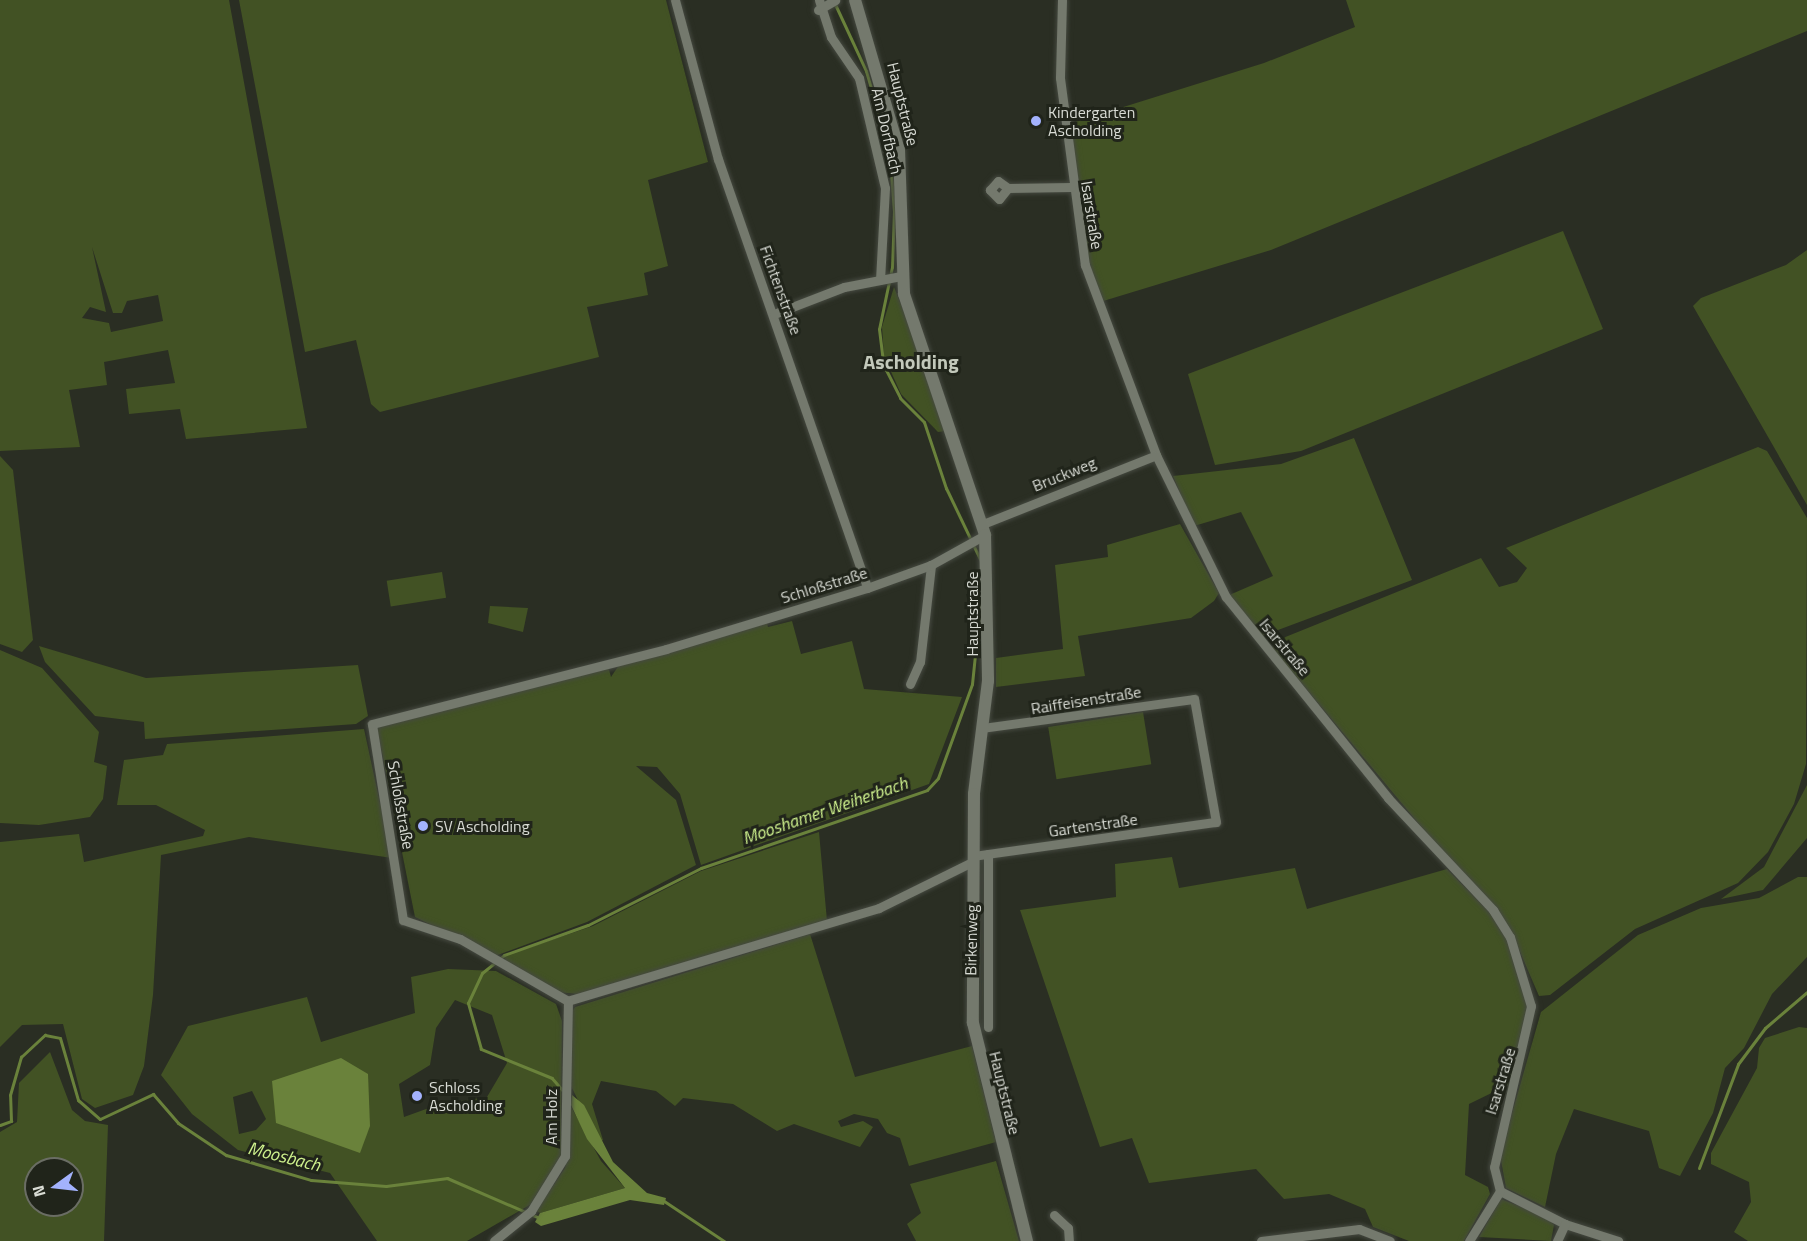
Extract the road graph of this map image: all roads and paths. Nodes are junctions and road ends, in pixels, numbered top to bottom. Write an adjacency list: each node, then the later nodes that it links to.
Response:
1 (675, 0): 9 (street, Fichtenstraße)
2 (855, 0): 8 (main road, Hauptstraße)
3 (1062, 0): 6 (street, Isarstraße)
4 (832, 2): 5 (street)
5 (819, 5): 8 (street, Am Dorfbach)
6 (1071, 187): 7 (street); 10 (street, Isarstraße)
7 (1008, 188)
8 (890, 278): 9 (street); 11 (main road, Hauptstraße)
9 (774, 314): 13 (street, Fichtenstraße)
10 (1156, 455): 11 (street, Bruckweg); 21 (street, Isarstraße)
11 (978, 536): 12 (street, Schloßstraße); 15 (main road, Hauptstraße)
12 (931, 565): 13 (street, Schloßstraße); 14 (street)
13 (867, 588): 19 (street, Schloßstraße)
14 (910, 684)
15 (982, 728): 16 (street, Raiffeisenstraße); 18 (main road, Hauptstraße)
16 (1216, 822): 17 (street, Gartenstraße)
17 (988, 854): 18 (street, Gartenstraße); 20 (street, Birkenweg)
18 (973, 859): 19 (street); 25 (main road, Hauptstraße)
19 (568, 1000): 24 (street, Am Holz)
20 (988, 1027)
21 (1500, 1191): 23 (street); 29 (street)
22 (1054, 1215): 26 (street)
23 (1564, 1224): 30 (street); 31 (street)
24 (494, 1241)
25 (1027, 1241)
26 (1069, 1241)
27 (1261, 1241): 28 (street)
28 (1390, 1241)
29 (1469, 1241)
30 (1557, 1241)
31 (1618, 1241)

